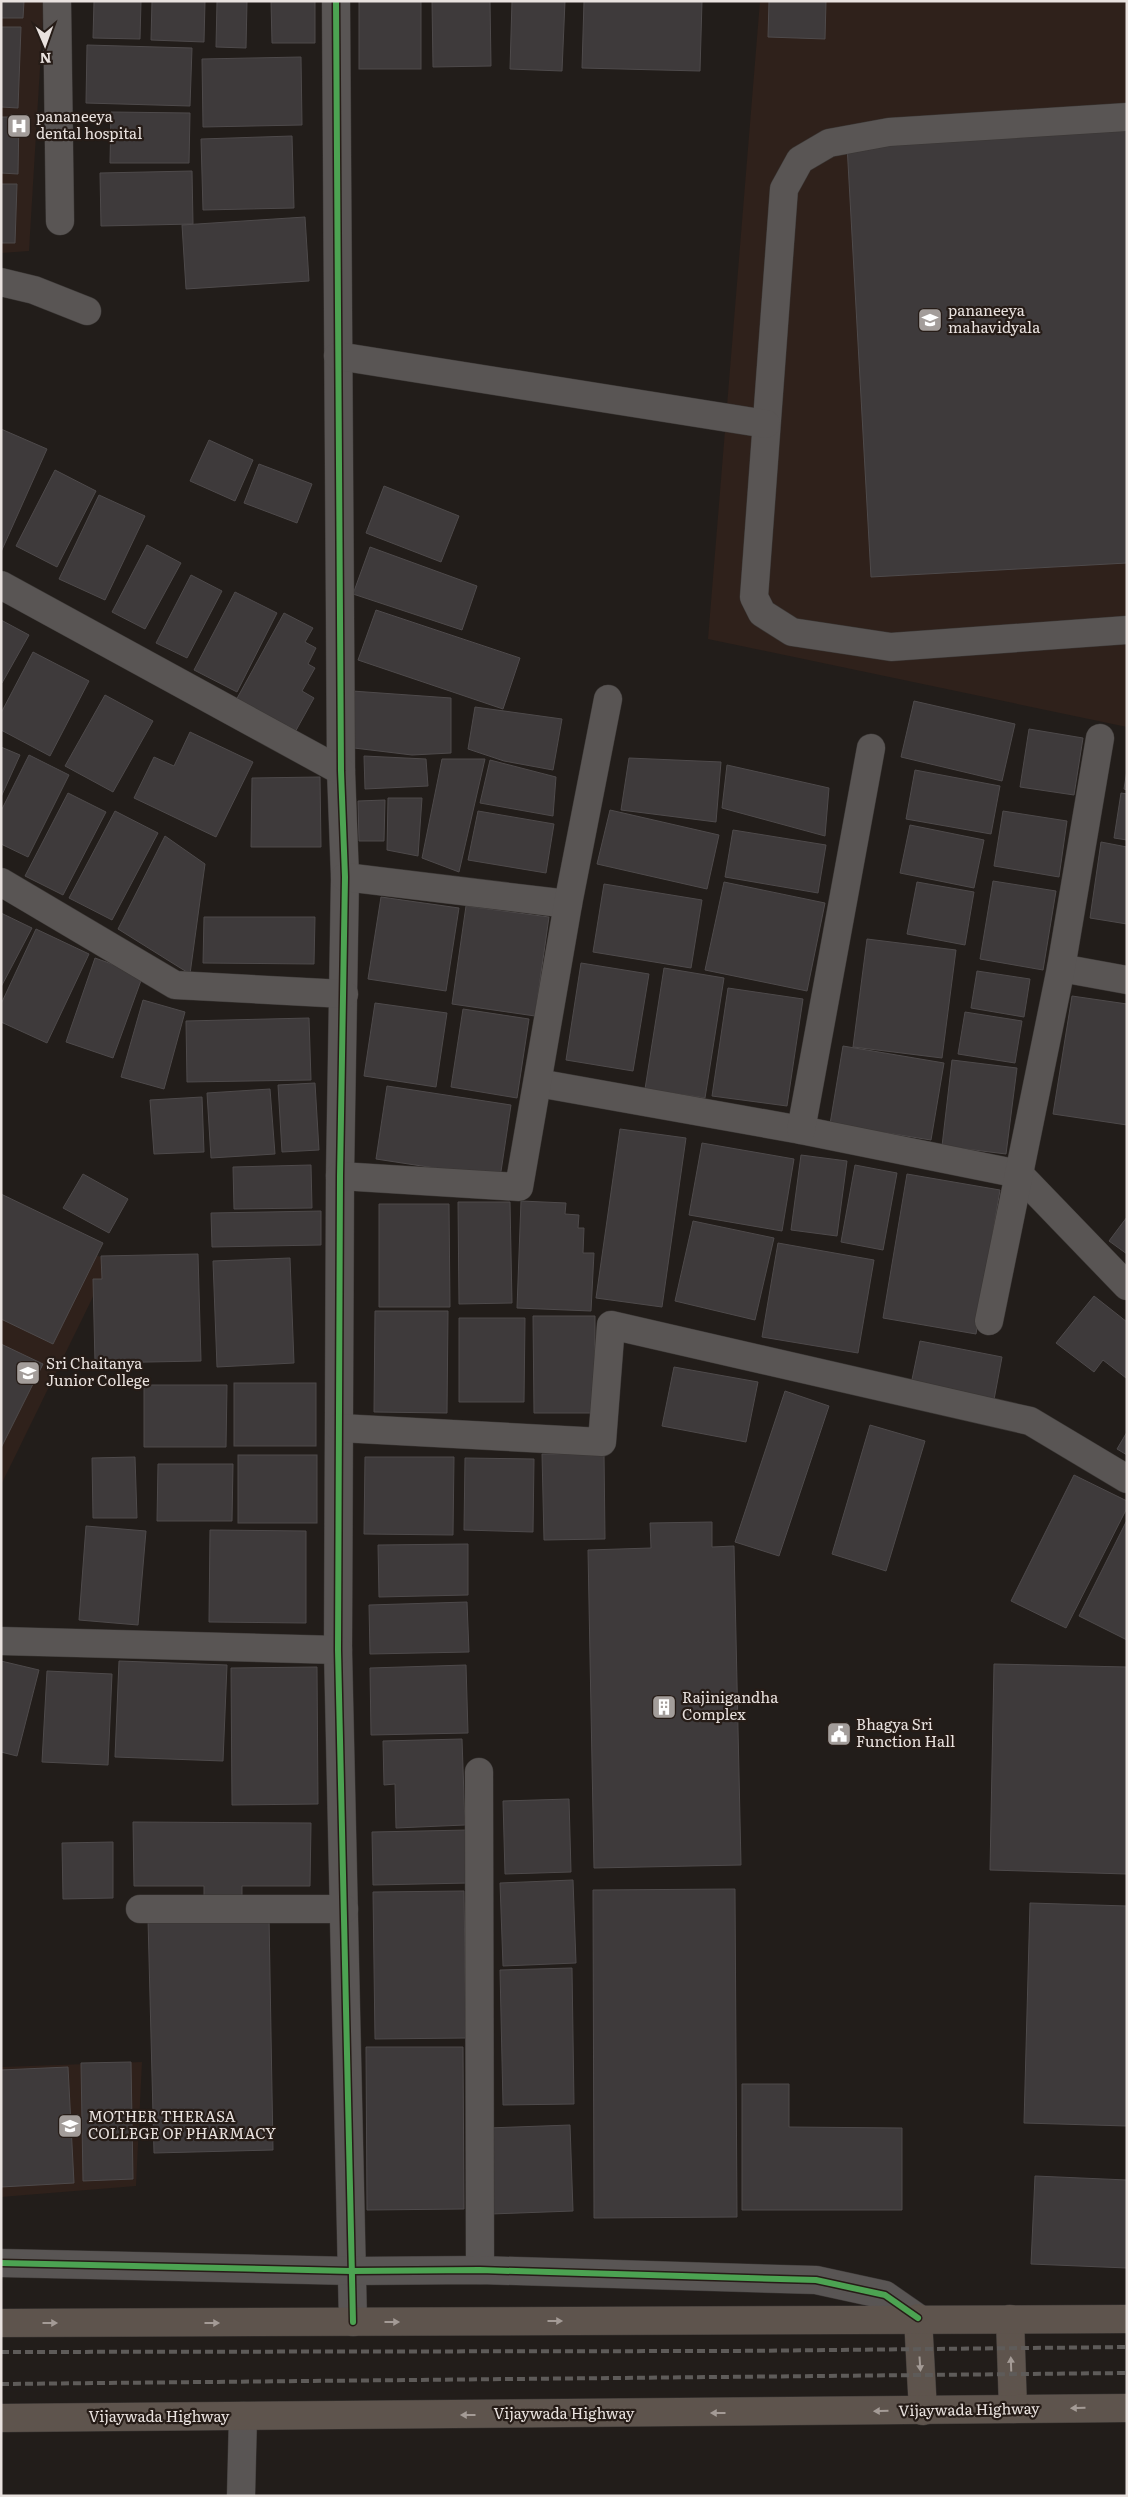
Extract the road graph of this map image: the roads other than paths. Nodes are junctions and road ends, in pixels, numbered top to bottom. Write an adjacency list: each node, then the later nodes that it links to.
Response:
1 (57, 1): 4 (street)
2 (336, 1): 7 (street)
3 (1127, 118): 8 (street)
4 (60, 221)
5 (1, 282): 6 (street)
6 (87, 311)
7 (338, 356): 8 (street); 14 (street)
8 (766, 424): 10 (street)
9 (1, 585): 14 (street)
10 (1127, 630)
11 (608, 699): 17 (street)
12 (1100, 738): 18 (street)
13 (871, 748): 22 (street)
14 (341, 771): 15 (street)
15 (344, 877): 17 (street); 20 (street)
16 (1, 882): 20 (street)
17 (568, 904): 21 (street)
18 (1061, 968): 19 (street); 23 (street)
19 (1127, 980)
20 (344, 994): 24 (street)
21 (538, 1083): 22 (street); 24 (street)
22 (801, 1130): 23 (street)
23 (1019, 1174): 25 (street); 26 (street)
24 (340, 1176): 27 (street)
25 (1127, 1286)
26 (989, 1321)
27 (340, 1428): 28 (street); 30 (street)
28 (1127, 1479)
29 (1, 1641): 30 (street)
30 (338, 1650): 33 (street)
31 (479, 1772): 35 (street)
32 (140, 1909): 33 (street)
33 (344, 1909): 36 (street)
34 (1, 2264): 36 (street)
35 (480, 2270): 36 (street); 37 (street)
36 (351, 2271): 40 (street)
37 (918, 2318): 38 (highway); 40 (highway, one-way to 37); 44 (highway, one-way to 44)
38 (1010, 2319): 39 (highway); 43 (highway, one-way to 38)
39 (1127, 2319)
40 (353, 2322): 41 (highway, one-way to 40)
41 (1, 2323)
42 (1127, 2408): 43 (highway, Vijaywada Highway, one-way to 43)
43 (1013, 2409): 44 (highway, Vijaywada Highway)
44 (923, 2411): 45 (highway, Vijaywada Highway, one-way to 45)
45 (243, 2416): 46 (highway, Vijaywada Highway); 47 (street)
46 (1, 2418)
47 (241, 2496)

